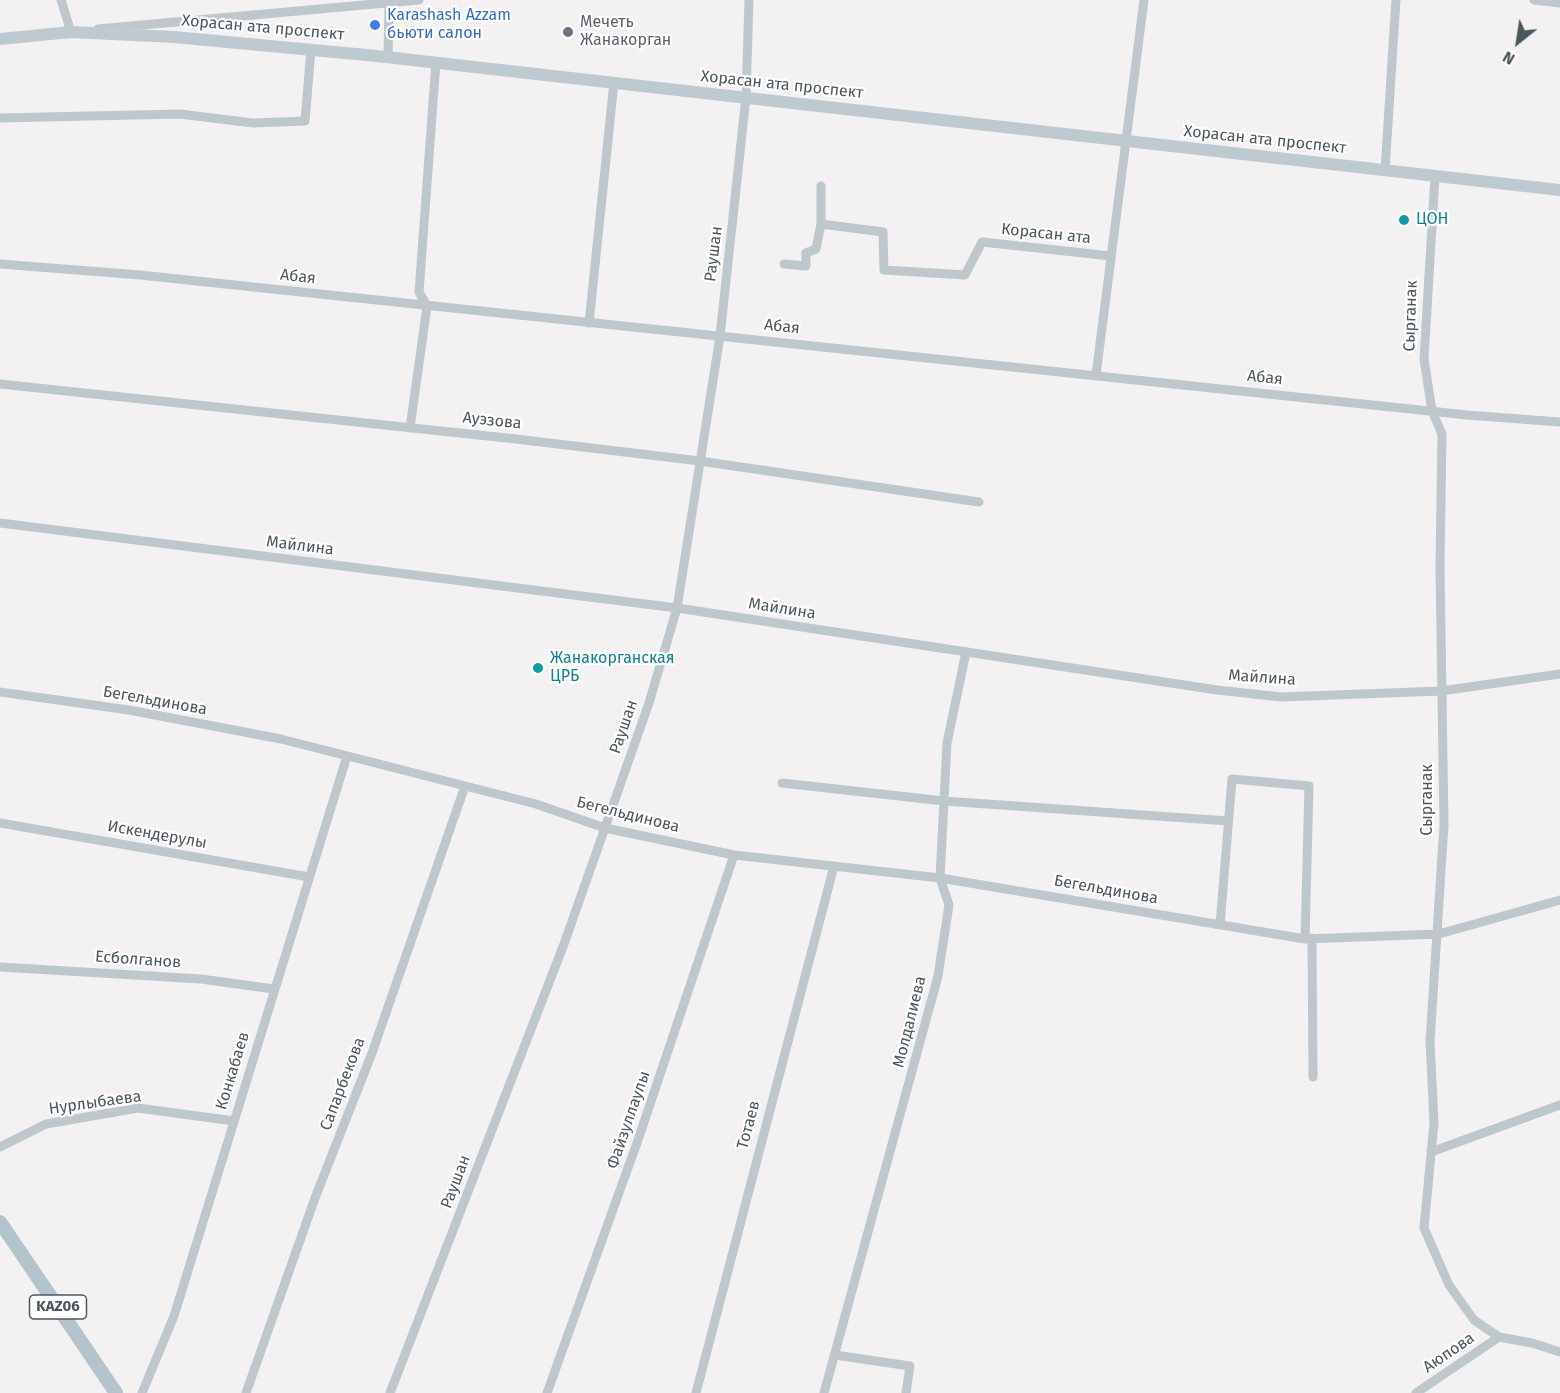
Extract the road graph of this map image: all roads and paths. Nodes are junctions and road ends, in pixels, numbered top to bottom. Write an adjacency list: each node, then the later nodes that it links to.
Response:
1 (61, 0): 9 (street)
2 (419, 0): 7 (street)
3 (749, 0): 15 (street, Раушан)
4 (1144, 0): 17 (street)
5 (1396, 0): 18 (street)
6 (1534, 0): 8 (street)
7 (389, 3): 9 (street); 12 (street)
8 (1560, 3)
9 (71, 32): 10 (main road, Хорасан ата проспект); 11 (main road, Хорасан ата проспект)
10 (0, 39)
11 (311, 49): 12 (main road, Хорасан ата проспект); 16 (street)
12 (388, 57): 13 (main road, Хорасан ата проспект)
13 (436, 62): 14 (main road, Хорасан ата проспект); 26 (street)
14 (614, 82): 15 (main road, Хорасан ата проспект); 27 (street)
15 (746, 97): 17 (main road, Хорасан ата проспект); 28 (street, Раушан)
16 (0, 118)
17 (1125, 140): 18 (main road, Хорасан ата проспект); 23 (street)
18 (1385, 170): 19 (main road, Хорасан ата проспект)
19 (1436, 176): 21 (main road, Хорасан ата проспект); 31 (street, Сырганак)
20 (821, 186): 22 (street)
21 (1560, 190)
22 (821, 224): 23 (street, Корасан ата); 25 (street)
23 (1110, 256): 29 (street)
24 (0, 264): 26 (street, Абая)
25 (784, 264)
26 (427, 306): 27 (street, Абая); 33 (street)
27 (589, 323): 28 (street, Абая)
28 (720, 336): 29 (street, Абая); 34 (street, Раушан)
29 (1096, 375): 31 (street, Абая)
30 (0, 384): 33 (street, Ауэзова)
31 (1432, 411): 32 (street, Абая); 40 (street, Сырганак)
32 (1560, 422)
33 (410, 428): 34 (street, Ауэзова)
34 (700, 461): 35 (street, Ауэзова); 37 (street, Раушан)
35 (979, 502)
36 (0, 524): 37 (street, Майлина)
37 (677, 608): 38 (street, Майлина); 48 (street, Раушан)
38 (966, 652): 40 (street, Майлина); 45 (street, Молдалиева)
39 (1560, 674): 40 (street, Майлина)
40 (1441, 691): 55 (street, Сырганак)
41 (0, 692): 42 (street, Бегельдинова)
42 (347, 756): 44 (street, Бегельдинова); 51 (street, Конкабаев)
43 (783, 783): 45 (street)
44 (465, 786): 48 (street, Бегельдинова); 70 (street, Сапарбекова)
45 (944, 801): 46 (street); 52 (street, Молдалиева)
46 (1228, 821): 54 (street); 56 (street)
47 (0, 823): 51 (street, Искендерулы)
48 (605, 828): 49 (street, Бегельдинова); 71 (street, Раушан)
49 (734, 855): 50 (street, Бегельдинова); 72 (street, Файзуллаулы)
50 (834, 866): 52 (street, Бегельдинова); 73 (street, Тотаев)
51 (309, 877): 58 (street, Конкабаев)
52 (940, 878): 54 (street, Бегельдинова); 67 (street, Молдалиева)
53 (1560, 900): 55 (street, Бегельдинова)
54 (1220, 925): 56 (street, Бегельдинова)
55 (1439, 934): 56 (street, Бегельдинова); 63 (street, Сырганак)
56 (1308, 939): 59 (street)
57 (0, 967): 58 (street, Есболганов)
58 (274, 989): 61 (street, Конкабаев)
59 (1313, 1077)
60 (1560, 1105): 63 (street)
61 (234, 1121): 62 (street, Нурлыбаева); 69 (street, Конкабаев)
62 (0, 1147)
63 (1431, 1152): 65 (street, Сырганак)
64 (0, 1222): 68 (main road, KAZ06)
65 (1499, 1337): 66 (street, Сырганак); 76 (street, Аюпова)
66 (1560, 1352)
67 (835, 1355): 74 (street, Молдалиева); 75 (street)
68 (117, 1393)
69 (142, 1393)
70 (246, 1393)
71 (390, 1393)
72 (547, 1393)
73 (696, 1393)
74 (824, 1393)
75 (906, 1393)
76 (1416, 1393)

